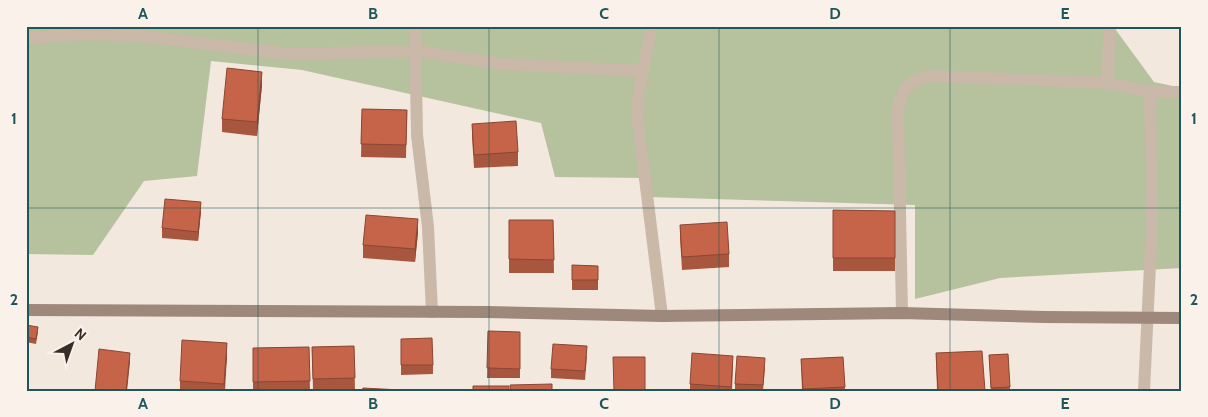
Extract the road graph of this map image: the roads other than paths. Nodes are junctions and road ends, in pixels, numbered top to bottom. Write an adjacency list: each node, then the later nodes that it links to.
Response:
1 (415, 26): 5 (street)
2 (652, 26): 6 (street)
3 (1110, 26): 7 (street)
4 (26, 38): 5 (street)
5 (416, 51): 6 (street); 11 (street)
6 (643, 71): 13 (street)
7 (1107, 83): 8 (street); 12 (street)
8 (1150, 92): 9 (street); 14 (street)
9 (1182, 92)
10 (26, 310): 11 (main road)
11 (432, 312): 13 (main road)
12 (902, 313): 13 (main road); 14 (main road)
13 (662, 316)
14 (1146, 318): 15 (main road); 16 (street)
15 (1182, 318)
16 (1144, 391)

